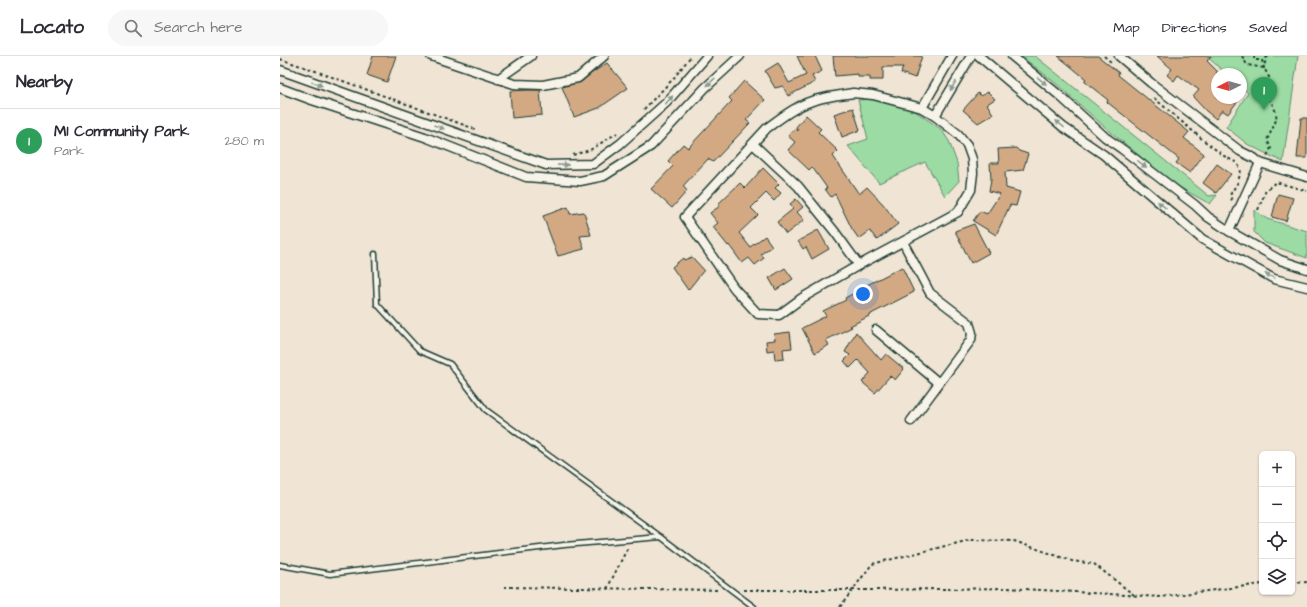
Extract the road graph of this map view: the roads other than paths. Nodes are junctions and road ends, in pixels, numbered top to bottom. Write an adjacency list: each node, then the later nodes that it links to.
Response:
1 (430, 56): 11 (street)
2 (530, 56): 13 (street)
3 (604, 56): 13 (street)
4 (707, 56): 21 (street, one-way to 4)
5 (740, 56): 22 (street, one-way to 22)
6 (952, 56): 15 (street)
7 (971, 56): 16 (street, one-way to 16)
8 (979, 56): 19 (street, one-way to 8)
9 (1012, 56): 17 (street, one-way to 17)
10 (1119, 56): 20 (street)
11 (447, 59): 13 (street)
12 (280, 70): 21 (street, one-way to 21)
13 (498, 79)
14 (280, 88): 22 (street)
15 (922, 108): 16 (street); 18 (street)
16 (935, 116): 25 (street)
17 (1112, 142): 19 (street); 24 (street, one-way to 24)
18 (753, 144): 27 (street); 27 (street)
19 (1104, 155): 29 (street, one-way to 19)
20 (1263, 161): 23 (street); 24 (street)
21 (593, 164): 22 (street)
22 (604, 176)
23 (1307, 177)
24 (1229, 232): 28 (street)
25 (903, 242): 27 (street); 31 (street)
26 (375, 254): 33 (lane)
27 (859, 265)
28 (1307, 269)
29 (1307, 287)
30 (876, 330): 31 (street)
31 (939, 383): 32 (street)
32 (911, 421)
33 (661, 537): 34 (lane); 35 (lane)
34 (280, 565)
35 (754, 607)

